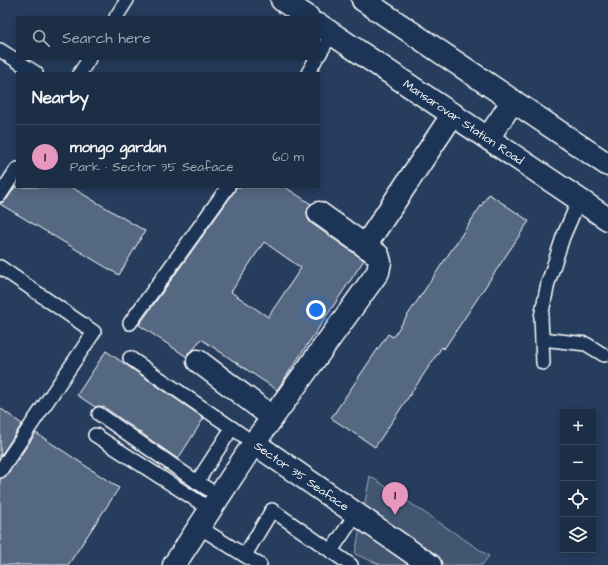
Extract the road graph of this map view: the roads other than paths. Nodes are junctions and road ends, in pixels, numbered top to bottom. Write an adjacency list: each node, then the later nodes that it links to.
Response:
1 (127, 0): 4 (lane)
2 (282, 0): 5 (street)
3 (363, 0): 14 (street)
4 (117, 16)
5 (306, 16)
6 (326, 29): 8 (lane); 15 (street, Mansarovar Station Road)
7 (0, 50): 11 (lane)
8 (320, 51)
9 (88, 60): 12 (lane)
10 (315, 60): 13 (lane)
11 (34, 72)
12 (81, 72)
13 (309, 72)
14 (514, 101): 16 (street); 17 (street)
15 (453, 114): 16 (street, Mansarovar Station Road); 24 (street)
16 (488, 138): 21 (street, Mansarovar Station Road)
17 (608, 165)
18 (16, 171): 20 (lane)
19 (227, 188): 26 (lane)
20 (0, 196)
21 (579, 200): 23 (street, Mansarovar Station Road); 27 (lane)
22 (319, 213): 24 (street)
23 (608, 219)
24 (366, 246): 33 (street)
25 (0, 267): 37 (lane)
26 (130, 323)
27 (542, 339): 28 (lane); 31 (lane)
28 (604, 355)
29 (130, 358): 34 (lane)
30 (198, 361): 33 (street)
31 (543, 363)
32 (99, 414): 38 (lane)
33 (272, 417): 36 (street)
34 (232, 428): 36 (lane); 38 (lane)
35 (95, 435): 39 (lane)
36 (254, 444): 39 (street, Sector 35 Seaface); 40 (street, Sector 35 Seaface)
37 (0, 471)
38 (197, 482): 39 (lane)
39 (209, 511): 42 (lane); 43 (street, Sector 35 Seaface)
40 (356, 514): 41 (lane); 46 (street, Sector 35 Seaface)
41 (331, 551): 42 (lane); 45 (lane)
42 (245, 555): 44 (lane)
43 (174, 565)
44 (260, 565)
45 (351, 565)
46 (430, 565)

